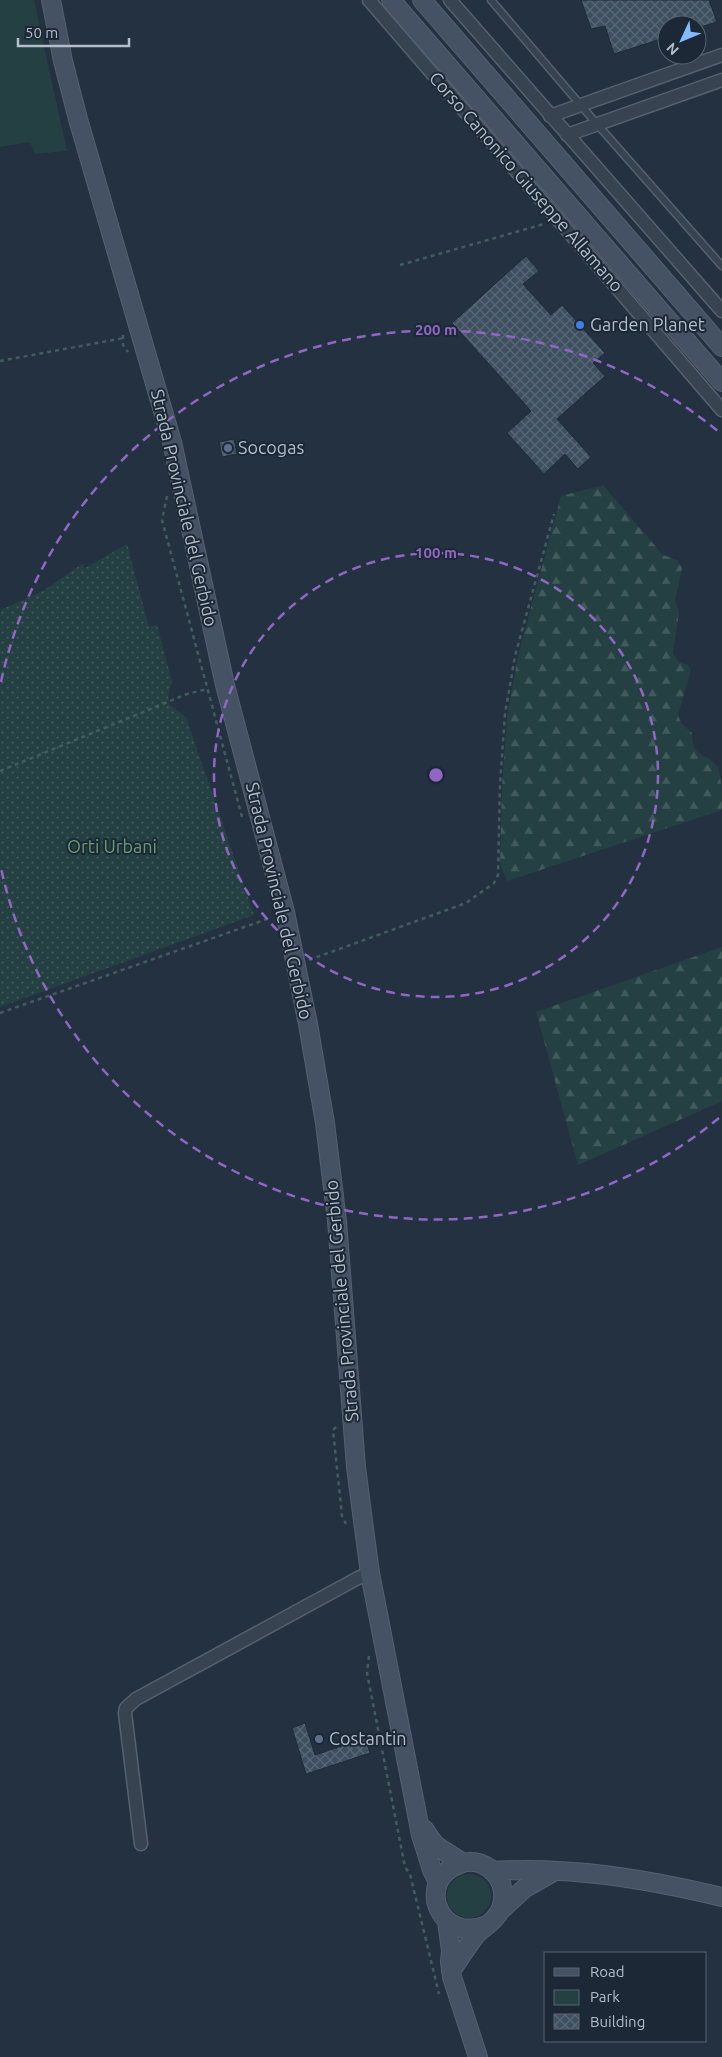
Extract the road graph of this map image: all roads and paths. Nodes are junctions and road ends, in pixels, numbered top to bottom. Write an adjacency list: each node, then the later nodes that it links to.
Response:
1 (51, 0): 17 (street, Strada Provinciale del Gerbido)
2 (369, 0): 13 (street, Corso Canonico Giuseppe Allamano)
3 (391, 0): 22 (street, Corso Canonico Giuseppe Allamano)
4 (422, 0): 19 (street)
5 (450, 0): 10 (street)
6 (491, 0): 9 (lane)
7 (722, 56): 9 (street)
8 (722, 80): 11 (street)
9 (580, 104): 10 (street); 11 (lane)
10 (550, 116): 12 (street)
11 (596, 123): 12 (street); 15 (lane)
12 (567, 135): 16 (street)
13 (557, 219): 14 (path); 23 (street, Corso Canonico Giuseppe Allamano)
14 (400, 265)
15 (722, 266)
16 (722, 310)
17 (132, 333): 18 (path); 18 (path); 30 (street, Strada Provinciale del Gerbido)
18 (122, 338): 20 (path); 21 (path)
19 (722, 347)
20 (132, 358)
21 (0, 361)
22 (722, 382)
23 (722, 410)
24 (169, 491): 26 (path)
25 (554, 514): 30 (path)
26 (207, 689): 27 (path); 28 (path)
27 (0, 771)
28 (246, 821)
29 (274, 917): 31 (path)
30 (296, 963): 34 (street, Strada Provinciale del Gerbido)
31 (0, 1012)
32 (340, 1423): 33 (path)
33 (348, 1526)
34 (370, 1573): 36 (street, Strada Provinciale del Gerbido); 37 (street)
35 (369, 1653): 47 (path)
36 (418, 1820): 38 (street, Strada Provinciale del Gerbido); 41 (street, Strada Provinciale del Gerbido)
37 (141, 1844)
38 (463, 1863): 39 (street, Strada Provinciale del Gerbido); 41 (street)
39 (492, 1871): 40 (street); 43 (street)
40 (555, 1871): 42 (street); 43 (street)
41 (438, 1882): 44 (street, Strada Provinciale del Gerbido)
42 (722, 1897)
43 (501, 1910): 45 (street)
44 (447, 1922): 45 (street); 46 (street, Strada Provinciale del Gerbido)
45 (487, 1925): 46 (street)
46 (452, 1971): 48 (street, Strada Provinciale del Gerbido)
47 (440, 1996)
48 (478, 2057)

